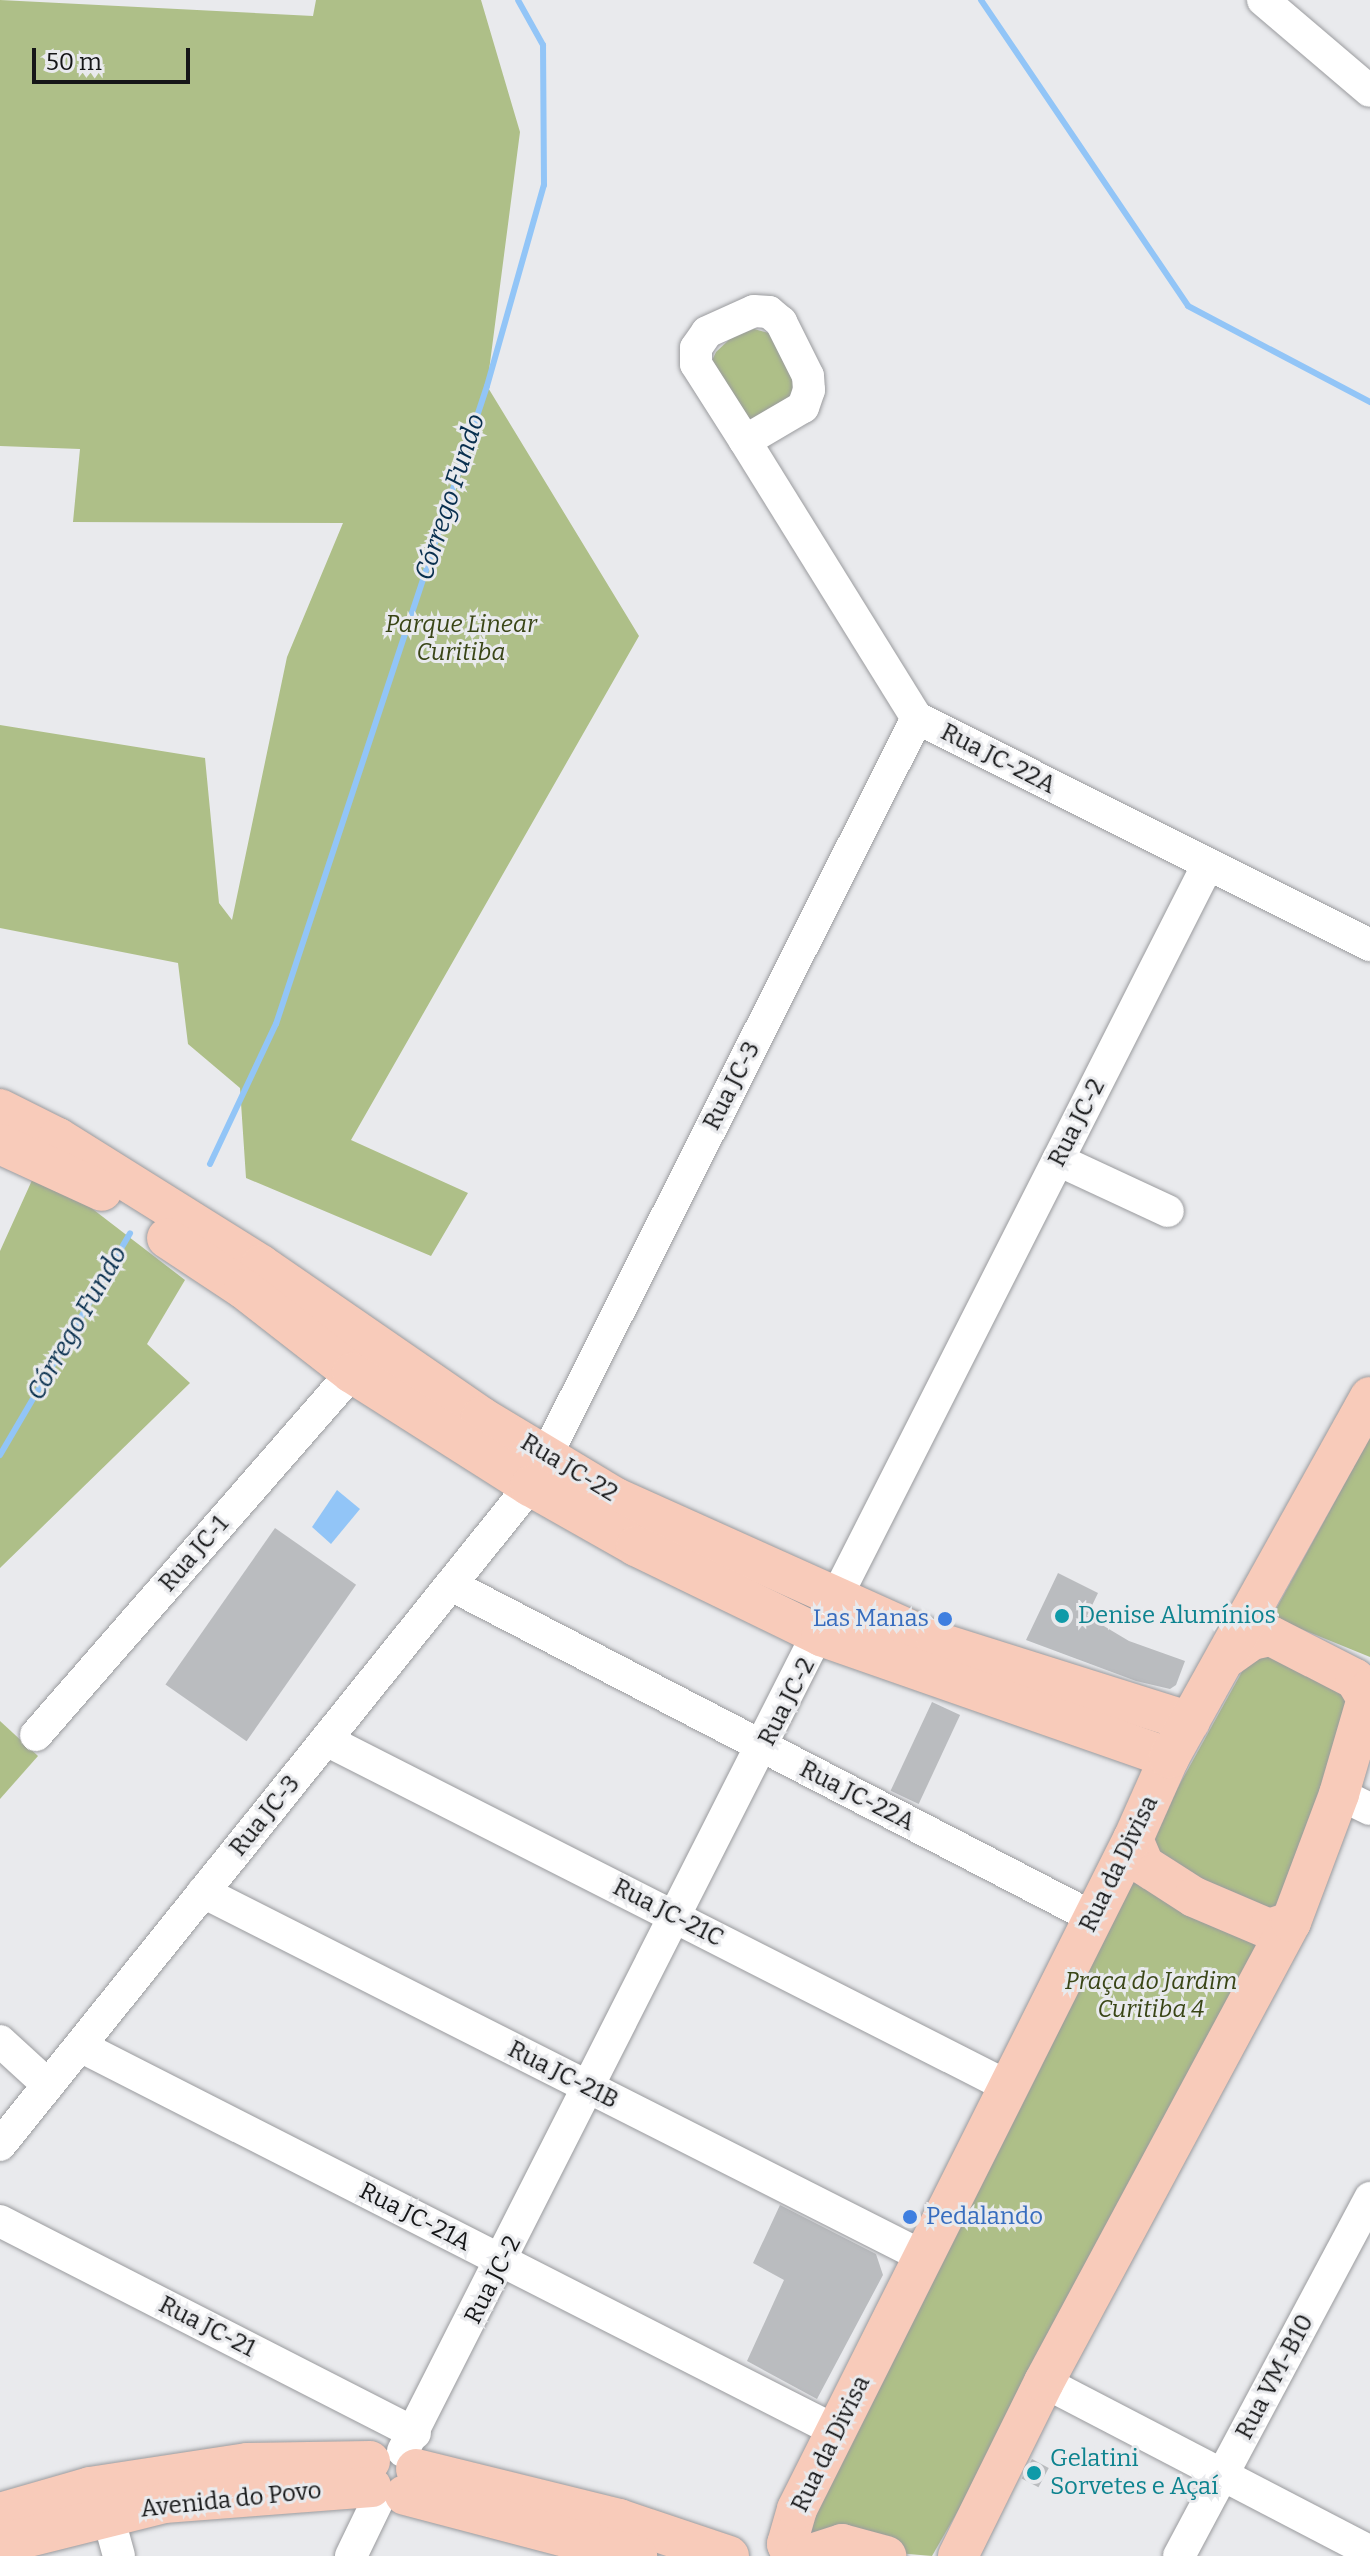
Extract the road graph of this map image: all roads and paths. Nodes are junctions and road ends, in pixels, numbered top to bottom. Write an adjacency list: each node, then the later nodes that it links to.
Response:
1 (1263, 0): 2 (street)
2 (1300, 12): 3 (street)
3 (1370, 91)
4 (745, 441): 5 (street, Rua JC-22A)
5 (917, 718): 6 (street, Rua JC-22A); 15 (street, Rua JC-3)
6 (1208, 864): 7 (street, Rua JC-22A); 10 (street, Rua JC-2)
7 (1370, 945)
8 (0, 1109): 12 (main road, Rua JC-22)
9 (0, 1144): 12 (main road, Rua JC-22)
10 (1058, 1160): 11 (street); 17 (street, Rua JC-2)
11 (1168, 1211)
12 (253, 1277): 13 (main road, Rua JC-22); 15 (main road, Rua JC-22)
13 (352, 1373): 15 (main road, Rua JC-22); 22 (street, Rua JC-1)
14 (1370, 1397): 19 (main road, Rua da Divisa)
15 (538, 1470): 16 (street, Rua JC-3); 17 (main road, Rua JC-22); 18 (main road, Rua JC-22)
16 (451, 1585): 23 (street, Rua JC-3); 24 (street, Rua JC-22A)
17 (837, 1599): 18 (street, Rua JC-2); 21 (main road, Rua JC-22)
18 (821, 1636): 24 (street, Rua JC-2); 25 (main road, Rua JC-22)
19 (1229, 1656): 20 (main road); 21 (main road, Rua da Divisa)
20 (1368, 1692): 26 (main road)
21 (1190, 1722): 25 (main road, Rua da Divisa)
22 (36, 1735)
23 (326, 1740): 28 (street, Rua JC-3); 29 (street, Rua JC-21C)
24 (764, 1747): 29 (street, Rua JC-2); 30 (street, Rua JC-22A)
25 (1169, 1758): 27 (main road, Rua da Divisa)
26 (1354, 1801): 31 (main road)
27 (1133, 1839): 30 (main road, Rua da Divisa); 31 (main road)
28 (203, 1892): 33 (street, Rua JC-3); 36 (street, Rua JC-21B)
29 (677, 1918): 35 (street, Rua JC-21C); 36 (street, Rua JC-2)
30 (1094, 1918): 35 (main road, Rua da Divisa)
31 (1291, 1922): 42 (main road)
32 (0, 2041): 34 (street)
33 (80, 2046): 34 (street, Rua JC-3); 41 (street, Rua JC-21A)
34 (48, 2085): 37 (street, Rua JC-3)
35 (1009, 2087): 40 (main road, Rua da Divisa)
36 (590, 2088): 40 (street, Rua JC-21B); 41 (street, Rua JC-2)
37 (0, 2145)
38 (1370, 2198): 45 (street, Rua VM-B10)
39 (0, 2221): 44 (street, Rua JC-21)
40 (924, 2257): 43 (main road, Rua da Divisa)
41 (502, 2261): 43 (street, Rua JC-21A); 44 (street, Rua JC-2)
42 (1044, 2382): 45 (street); 57 (main road)
43 (836, 2431): 54 (main road, Rua da Divisa)
44 (394, 2470): 46 (main road, Avenida do Povo); 47 (main road, Avenida do Povo); 51 (street, Rua JC-2); 52 (main road, Avenida do Povo); 53 (main road, Avenida do Povo)
45 (1224, 2474): 49 (street); 58 (street, Rua VM-B10)
46 (0, 2513)
47 (108, 2516): 48 (main road, Avenida do Povo); 50 (street)
48 (0, 2544)
49 (1370, 2552)
50 (119, 2556)
51 (351, 2556)
52 (637, 2556)
53 (729, 2556)
54 (792, 2556)
55 (805, 2556): 56 (main road)
56 (886, 2556)
57 (958, 2556)
58 (1179, 2556)

